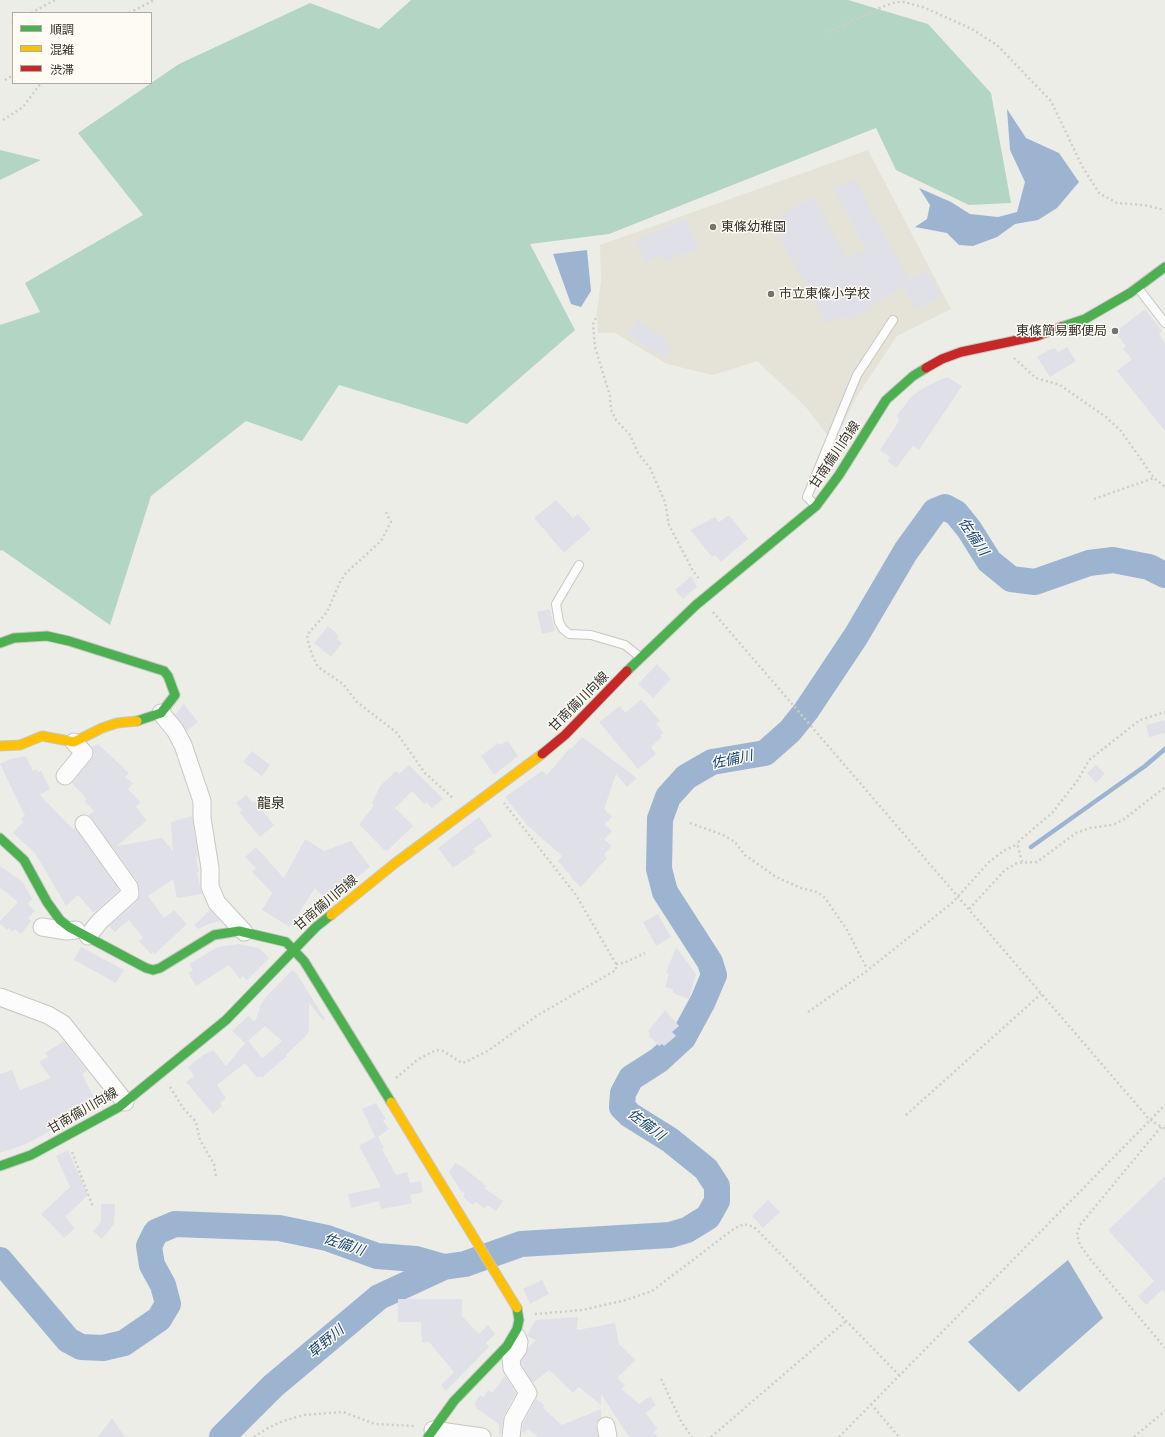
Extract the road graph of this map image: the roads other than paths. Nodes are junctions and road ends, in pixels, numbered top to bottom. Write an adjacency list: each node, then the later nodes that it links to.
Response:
1 (1165, 267): 2 (main road, 甘南備川向線)
2 (1137, 287): 4 (lane); 5 (main road, 甘南備川向線)
3 (893, 320): 5 (lane)
4 (1165, 323)
5 (816, 506): 8 (main road, 甘南備川向線)
6 (579, 565): 8 (lane)
7 (0, 643): 9 (main road)
8 (640, 658): 18 (main road, 甘南備川向線)
9 (161, 713): 10 (main road); 16 (street)
10 (74, 742): 11 (main road); 12 (street)
11 (0, 746)
12 (66, 776)
13 (84, 824): 17 (street)
14 (0, 838): 17 (main road)
15 (42, 927): 17 (street)
16 (244, 932): 17 (main road); 18 (main road)
17 (82, 933)
18 (294, 948): 20 (main road, 甘南備川向線); 22 (main road)
19 (0, 996): 20 (street)
20 (125, 1102): 21 (main road, 甘南備川向線)
21 (0, 1166)
22 (514, 1333): 23 (main road); 25 (street)
23 (431, 1433): 24 (street)
24 (482, 1437)
25 (511, 1437)

